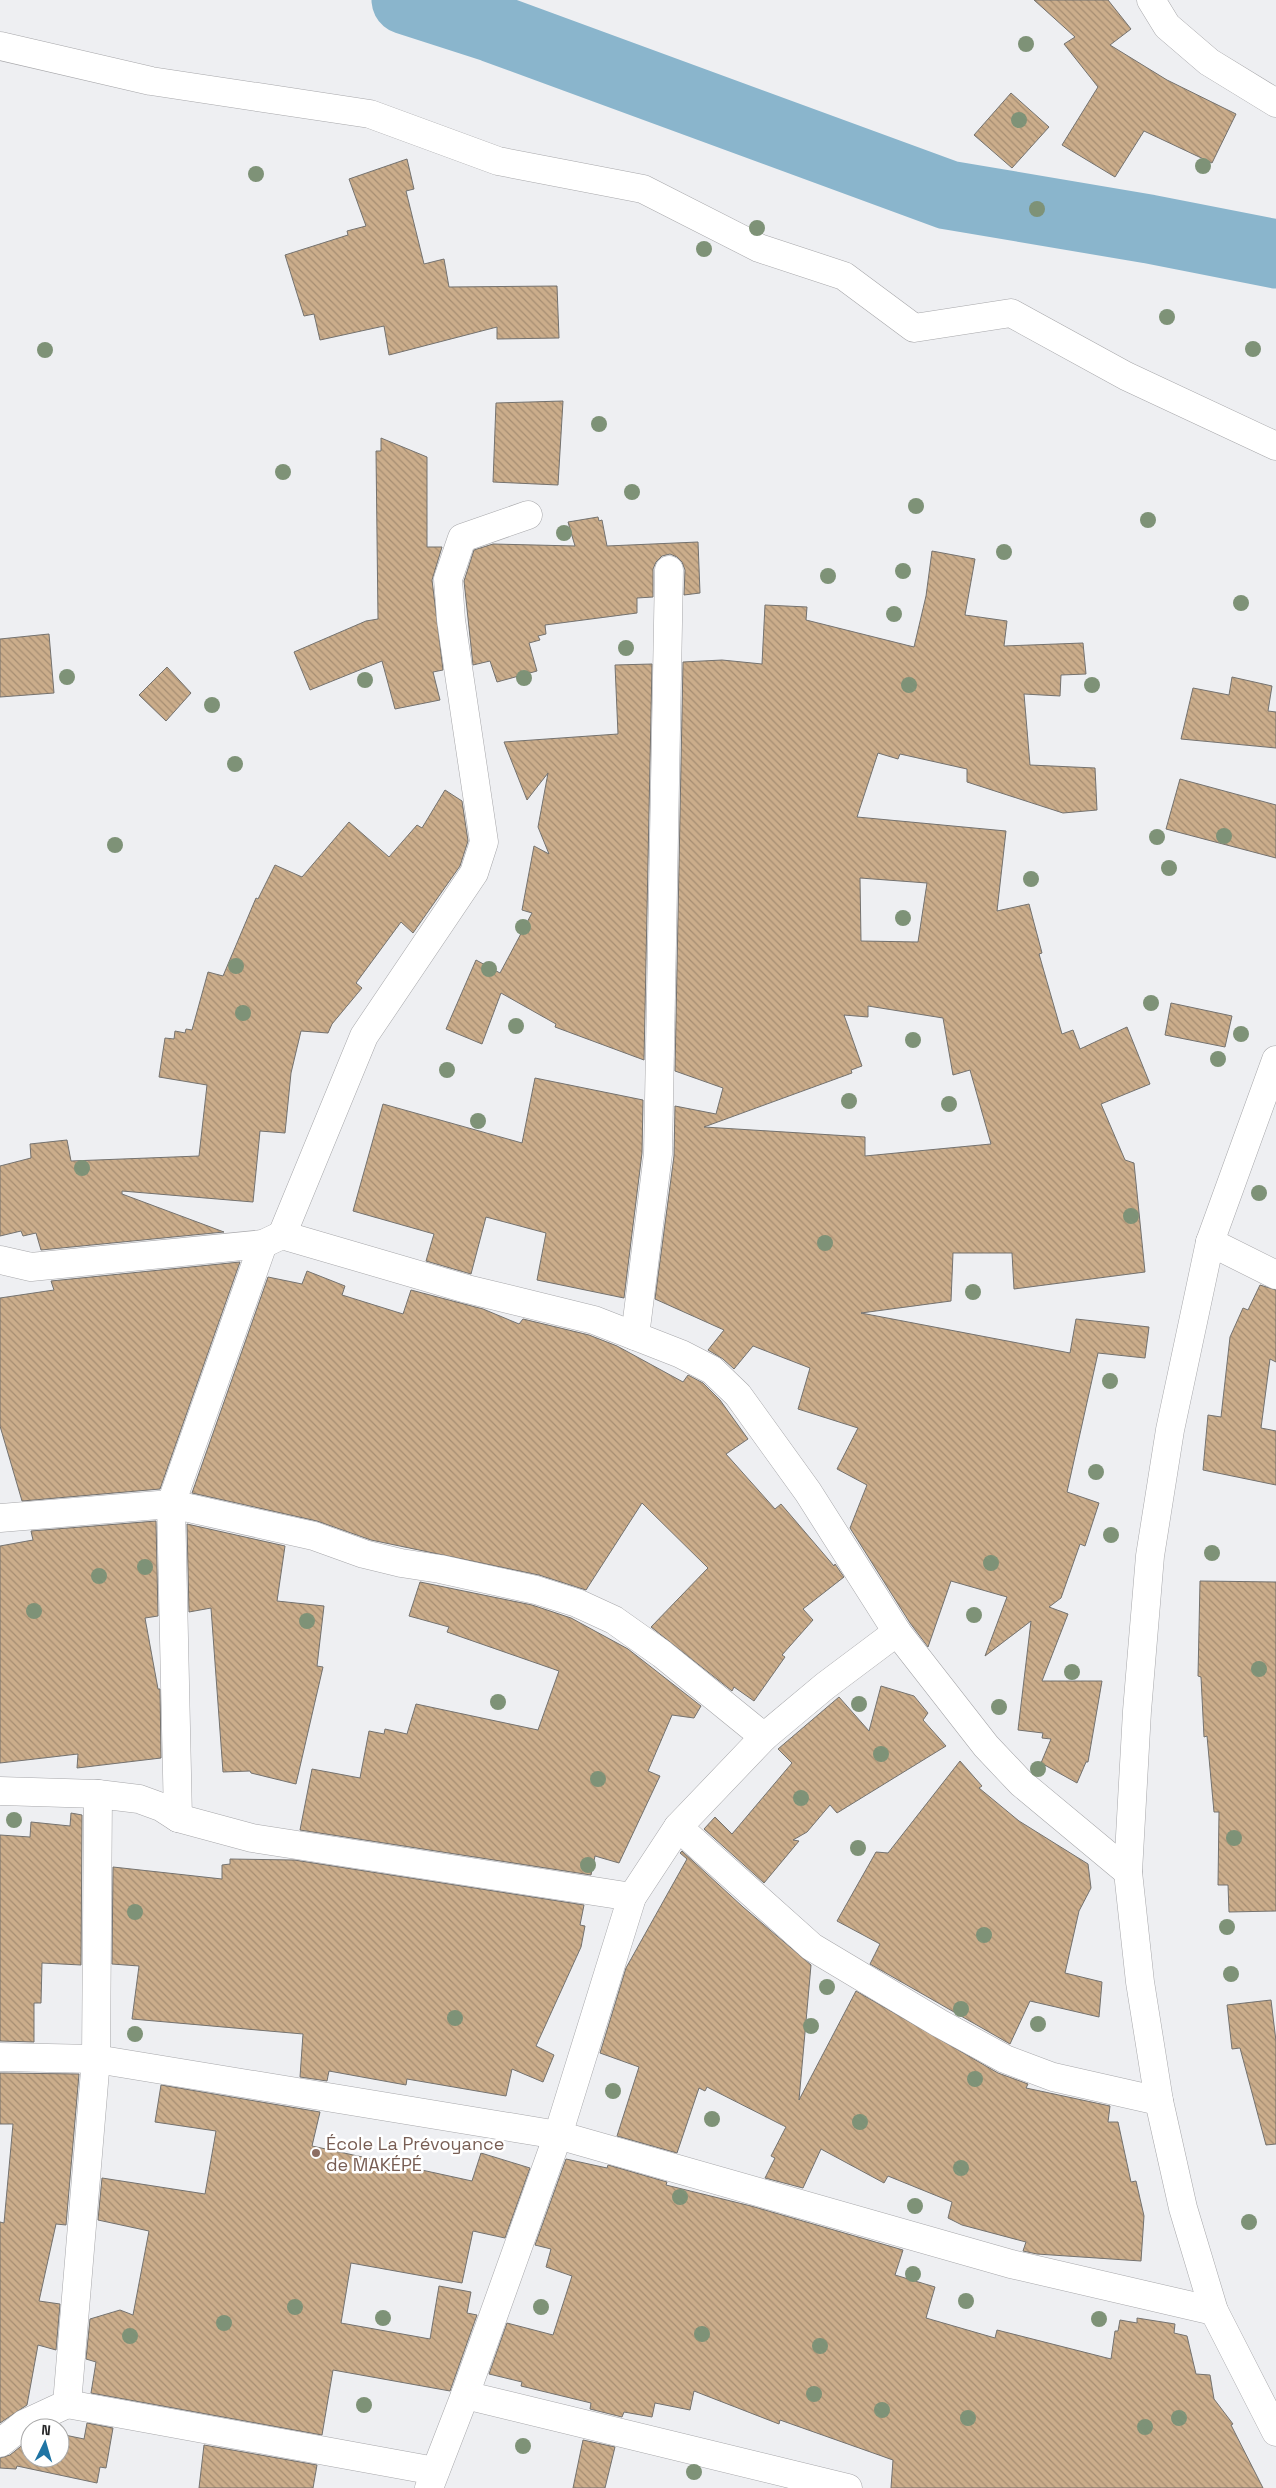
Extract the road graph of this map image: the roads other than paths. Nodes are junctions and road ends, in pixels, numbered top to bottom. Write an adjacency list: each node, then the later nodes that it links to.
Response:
1 (1151, 0): 3 (street)
2 (0, 46): 4 (street)
3 (1276, 102)
4 (1276, 446)
5 (528, 515): 8 (street)
6 (669, 570): 12 (street)
7 (1276, 1060): 9 (street)
8 (273, 1239): 10 (street); 12 (street); 13 (street)
9 (1210, 1242): 11 (street); 21 (street)
10 (0, 1260)
11 (1276, 1275)
12 (635, 1336): 15 (street)
13 (171, 1504): 14 (street); 16 (street); 19 (street)
14 (0, 1518)
15 (897, 1632): 16 (street); 21 (street)
16 (764, 1737): 20 (street)
17 (0, 1791): 18 (street)
18 (98, 1794): 19 (street); 24 (street)
19 (178, 1818): 22 (street)
20 (678, 1827): 22 (street); 25 (street)
21 (1128, 1872): 25 (street)
22 (632, 1897): 26 (street)
23 (0, 2056): 24 (street)
24 (96, 2059): 26 (street); 29 (street)
25 (1159, 2101): 27 (street)
26 (558, 2136): 27 (street); 28 (street)
27 (1214, 2311): 30 (street)
28 (465, 2395): 32 (street); 33 (street)
29 (67, 2404): 31 (street); 32 (street)
30 (1276, 2432)
31 (0, 2443)
32 (432, 2480)
33 (848, 2488)

